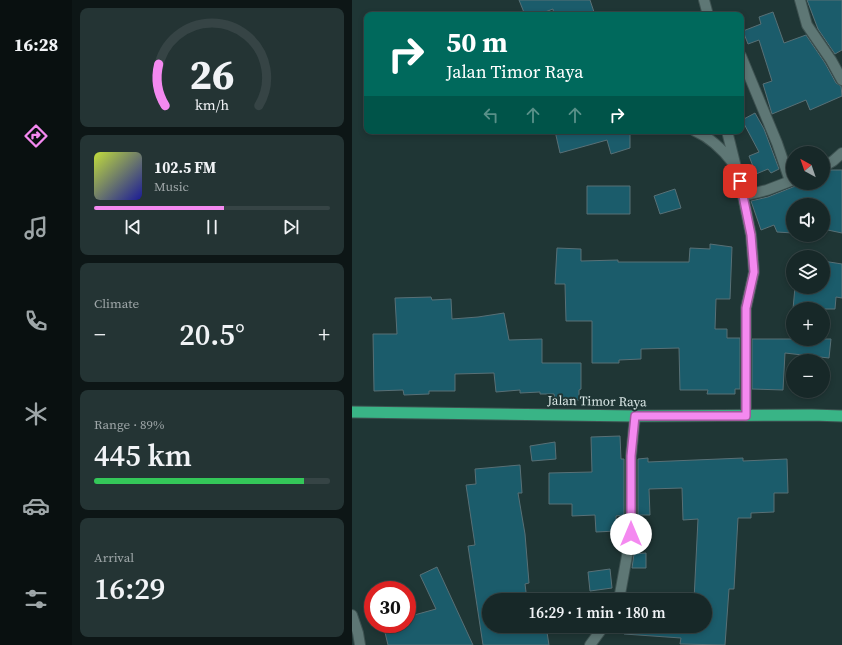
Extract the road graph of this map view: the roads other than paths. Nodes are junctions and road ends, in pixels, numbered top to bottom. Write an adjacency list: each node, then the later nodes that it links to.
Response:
1 (800, 0): 3 (street)
2 (744, 63): 8 (street)
3 (842, 80)
4 (702, 134): 9 (street)
5 (728, 134): 9 (street)
6 (842, 154): 7 (street)
7 (830, 163)
8 (786, 165)
9 (736, 166): 11 (street)
10 (786, 182): 11 (street)
11 (744, 196): 14 (street)
12 (352, 412): 13 (highway, Jalan Timor Raya)
13 (635, 416): 14 (highway, Jalan Timor Raya); 16 (street)
14 (746, 416): 15 (highway, Jalan Timor Raya)
15 (842, 416)
16 (620, 593)
17 (352, 615): 19 (street)
18 (599, 633): 20 (street)
19 (360, 645)
20 (590, 645)

